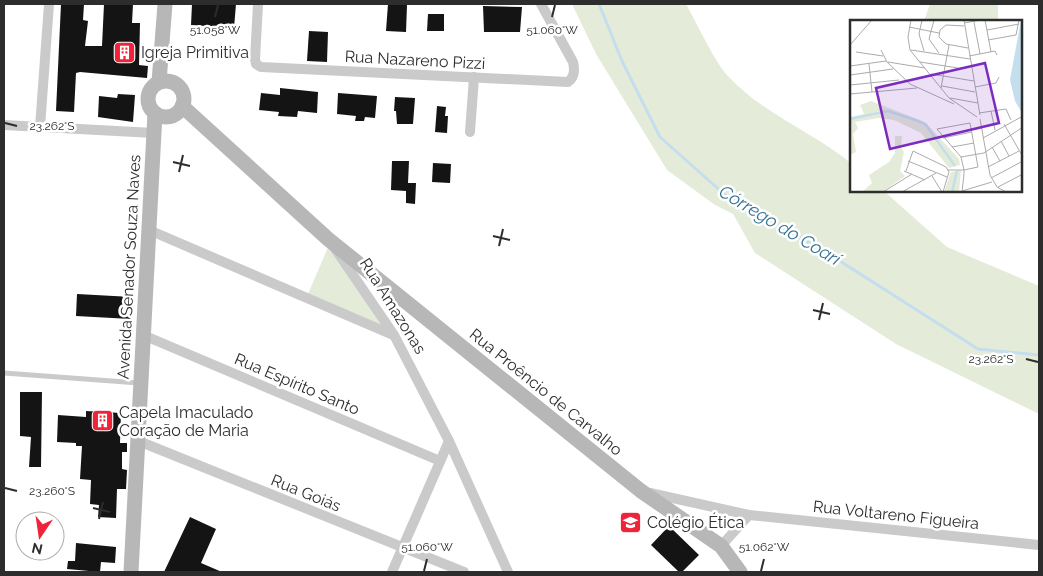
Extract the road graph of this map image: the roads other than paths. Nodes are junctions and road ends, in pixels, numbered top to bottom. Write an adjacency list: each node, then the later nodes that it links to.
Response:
1 (49, 4): 10 (street)
2 (165, 4): 6 (street)
3 (258, 4): 5 (street, Rua Nazareno Pizzi)
4 (541, 4): 5 (street, Rua Nazareno Pizzi)
5 (474, 77): 11 (street)
6 (159, 82): 7 (street); 8 (street)
7 (182, 106): 8 (street); 14 (street, Rua Amazonas)
8 (155, 113): 12 (street, Avenida Senador Souza Naves)
9 (4, 125): 10 (street)
10 (40, 127): 12 (street)
11 (470, 132)
12 (154, 134): 13 (street, Avenida Senador Souza Naves)
13 (149, 230): 15 (street, Avenida Senador Souza Naves); 16 (street)
14 (328, 239): 16 (street, Rua Amazonas); 22 (street, Rua Proêncio de Carvalho)
15 (143, 335): 18 (street, Avenida Senador Souza Naves); 21 (street, Rua Espírito Santo)
16 (394, 335): 20 (street, Rua Amazonas)
17 (4, 373): 18 (lane)
18 (140, 382): 19 (street, Avenida Senador Souza Naves)
19 (136, 440): 26 (street, Rua Goiás); 27 (street, Avenida Senador Souza Naves)
20 (449, 441): 21 (street); 30 (street, Rua Amazonas)
21 (440, 461): 26 (street)
22 (641, 491): 23 (street, Rua Voltareno Figueira); 25 (street, Rua Proêncio de Carvalho)
23 (750, 515): 24 (street, Rua Voltareno Figueira); 25 (street)
24 (1039, 545)
25 (722, 546): 31 (street, Rua Proêncio de Carvalho)
26 (402, 548): 28 (street); 29 (street, Rua Goiás)
27 (131, 572)
28 (392, 572)
29 (464, 572)
30 (508, 572)
31 (740, 572)

